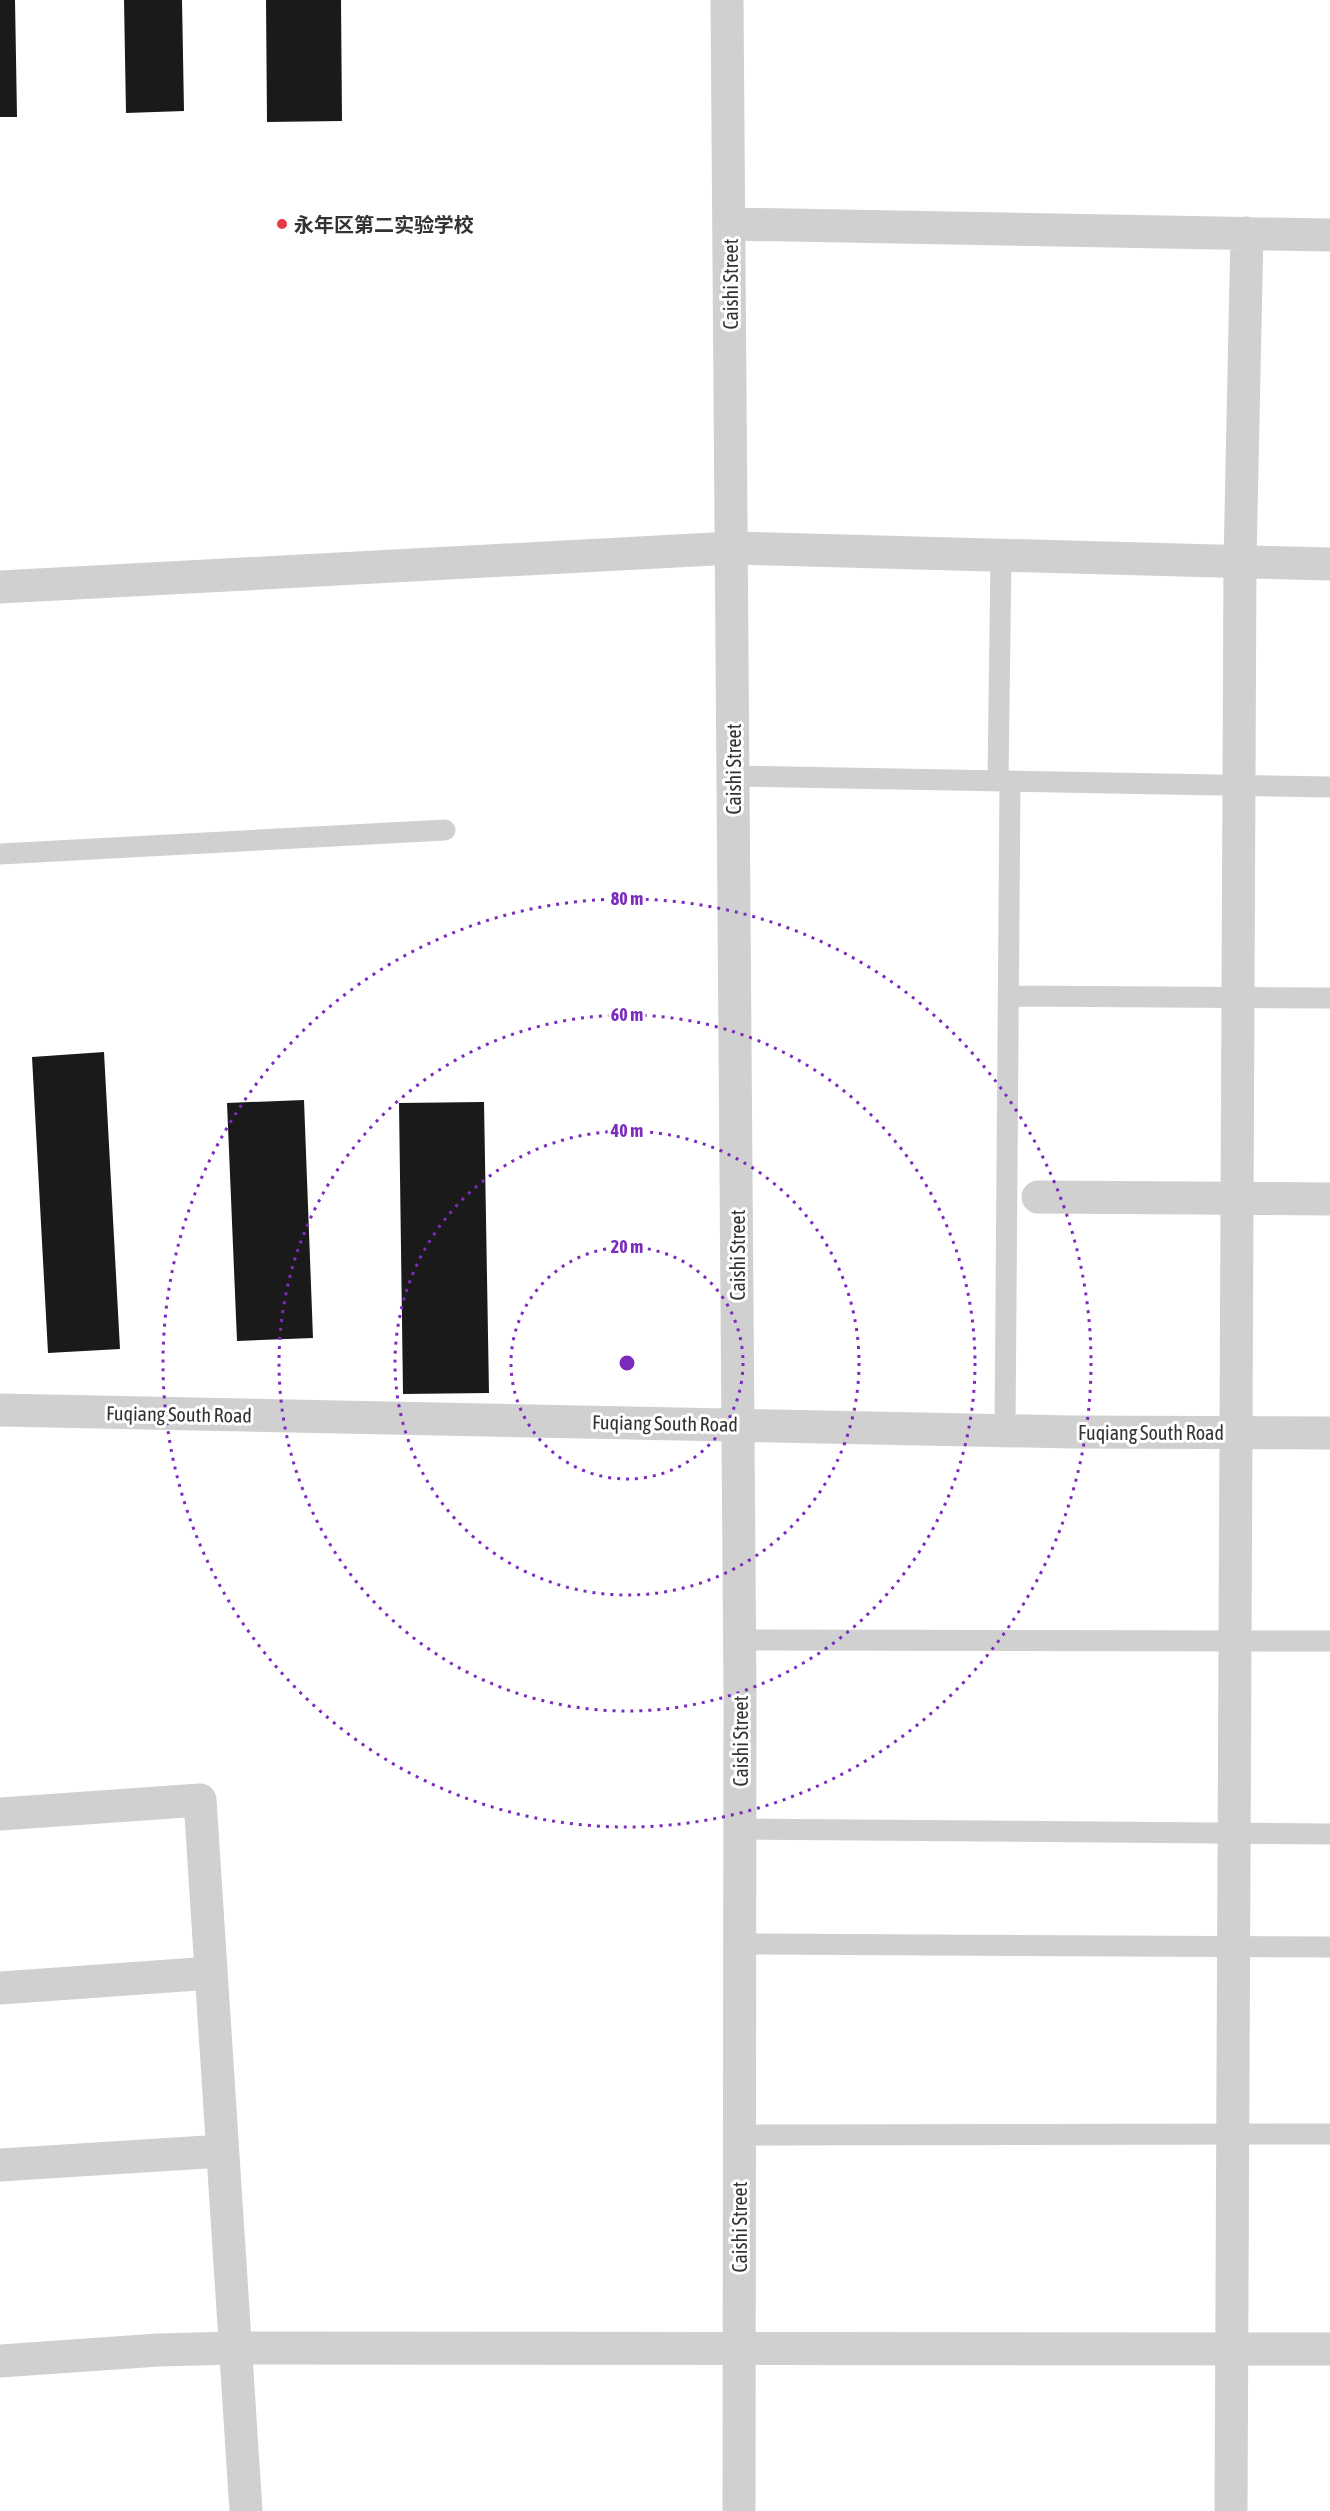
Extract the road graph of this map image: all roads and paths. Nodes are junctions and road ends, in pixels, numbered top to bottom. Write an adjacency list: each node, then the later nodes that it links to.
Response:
1 (727, 0): 2 (street, Caishi Street)
2 (729, 224): 3 (street); 5 (street, Caishi Street)
3 (1247, 233): 4 (street); 7 (street)
4 (1330, 235)
5 (732, 548): 6 (street); 9 (street); 10 (street, Caishi Street)
6 (1001, 555): 7 (street); 11 (lane)
7 (1240, 561): 8 (street); 12 (street)
8 (1330, 564)
9 (0, 587)
10 (734, 776): 11 (lane); 23 (street, Caishi Street)
11 (1004, 781): 12 (lane); 16 (lane)
12 (1239, 785): 13 (lane); 17 (street)
13 (1330, 787)
14 (445, 830): 15 (lane)
15 (0, 854)
16 (1008, 996): 17 (lane); 24 (lane)
17 (1238, 998): 18 (lane); 20 (street)
18 (1330, 998)
19 (1038, 1197): 20 (street)
20 (1238, 1199): 21 (street); 25 (street)
21 (1330, 1199)
22 (0, 1410): 23 (street, Fuqiang South Road)
23 (738, 1425): 24 (street, Fuqiang South Road); 27 (street, Caishi Street)
24 (1005, 1430): 25 (street, Fuqiang South Road)
25 (1236, 1432): 26 (street, Fuqiang South Road); 28 (street)
26 (1330, 1433)
27 (740, 1641): 28 (lane); 31 (street, Caishi Street)
28 (1236, 1641): 29 (lane); 32 (street)
29 (1330, 1641)
30 (0, 1814): 37 (street)
31 (740, 1829): 32 (lane); 34 (street, Caishi Street)
32 (1234, 1833): 33 (lane); 35 (street)
33 (1330, 1834)
34 (740, 1944): 35 (lane); 39 (street, Caishi Street)
35 (1234, 1946): 36 (lane); 40 (street)
36 (1330, 1947)
37 (211, 1972): 38 (street); 42 (street)
38 (0, 1988)
39 (740, 2134): 40 (lane); 45 (street, Caishi Street)
40 (1233, 2134): 41 (lane); 46 (street)
41 (1330, 2134)
42 (222, 2151): 43 (street); 44 (street)
43 (0, 2165)
44 (235, 2348): 45 (street); 48 (street); 49 (street)
45 (739, 2349): 46 (street); 50 (street, Caishi Street)
46 (1232, 2349): 47 (street); 51 (street)
47 (1330, 2349)
48 (0, 2361)
49 (246, 2511)
50 (739, 2511)
51 (1231, 2511)

